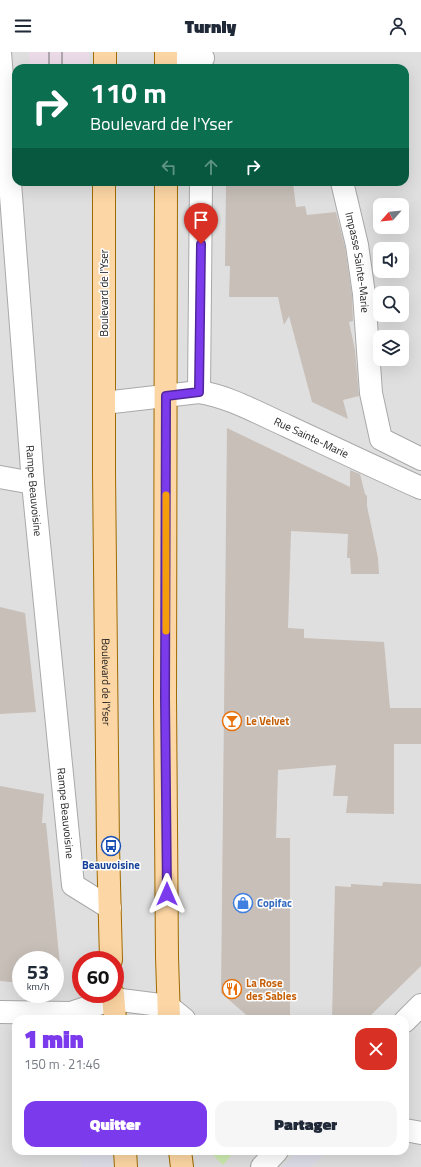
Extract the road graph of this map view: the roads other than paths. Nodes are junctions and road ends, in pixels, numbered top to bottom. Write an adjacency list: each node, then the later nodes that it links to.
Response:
1 (0, 52): 10 (street, Rampe Beauvoisine)
2 (105, 52): 5 (main road)
3 (166, 59): 4 (street)
4 (203, 59)
5 (105, 64)
6 (104, 186): 13 (main road, Boulevard de l'Yser)
7 (166, 186): 12 (main road)
8 (201, 186): 11 (street)
9 (343, 186): 14 (street, Impasse Sainte-Marie)
10 (9, 289): 16 (street, Rampe Beauvoisine)
11 (199, 392): 12 (street); 17 (street, Rue Sainte-Marie)
12 (166, 396): 13 (street); 23 (main road)
13 (104, 403): 18 (main road, Boulevard de l'Yser)
14 (421, 459)
15 (0, 477): 16 (street)
16 (33, 482): 18 (street, Rampe Beauvoisine)
17 (421, 488)
18 (110, 908): 19 (main road, Boulevard de l'Yser)
19 (111, 951)
20 (114, 1004): 22 (street); 23 (street)
21 (421, 1005): 24 (street)
22 (0, 1012)
23 (173, 1015)
24 (409, 1017)
25 (409, 1131): 26 (street)
26 (421, 1133)
27 (125, 1155): 30 (main road)
28 (180, 1155): 31 (main road)
29 (273, 1155): 32 (street)
30 (126, 1167)
31 (182, 1167)
32 (262, 1167)

